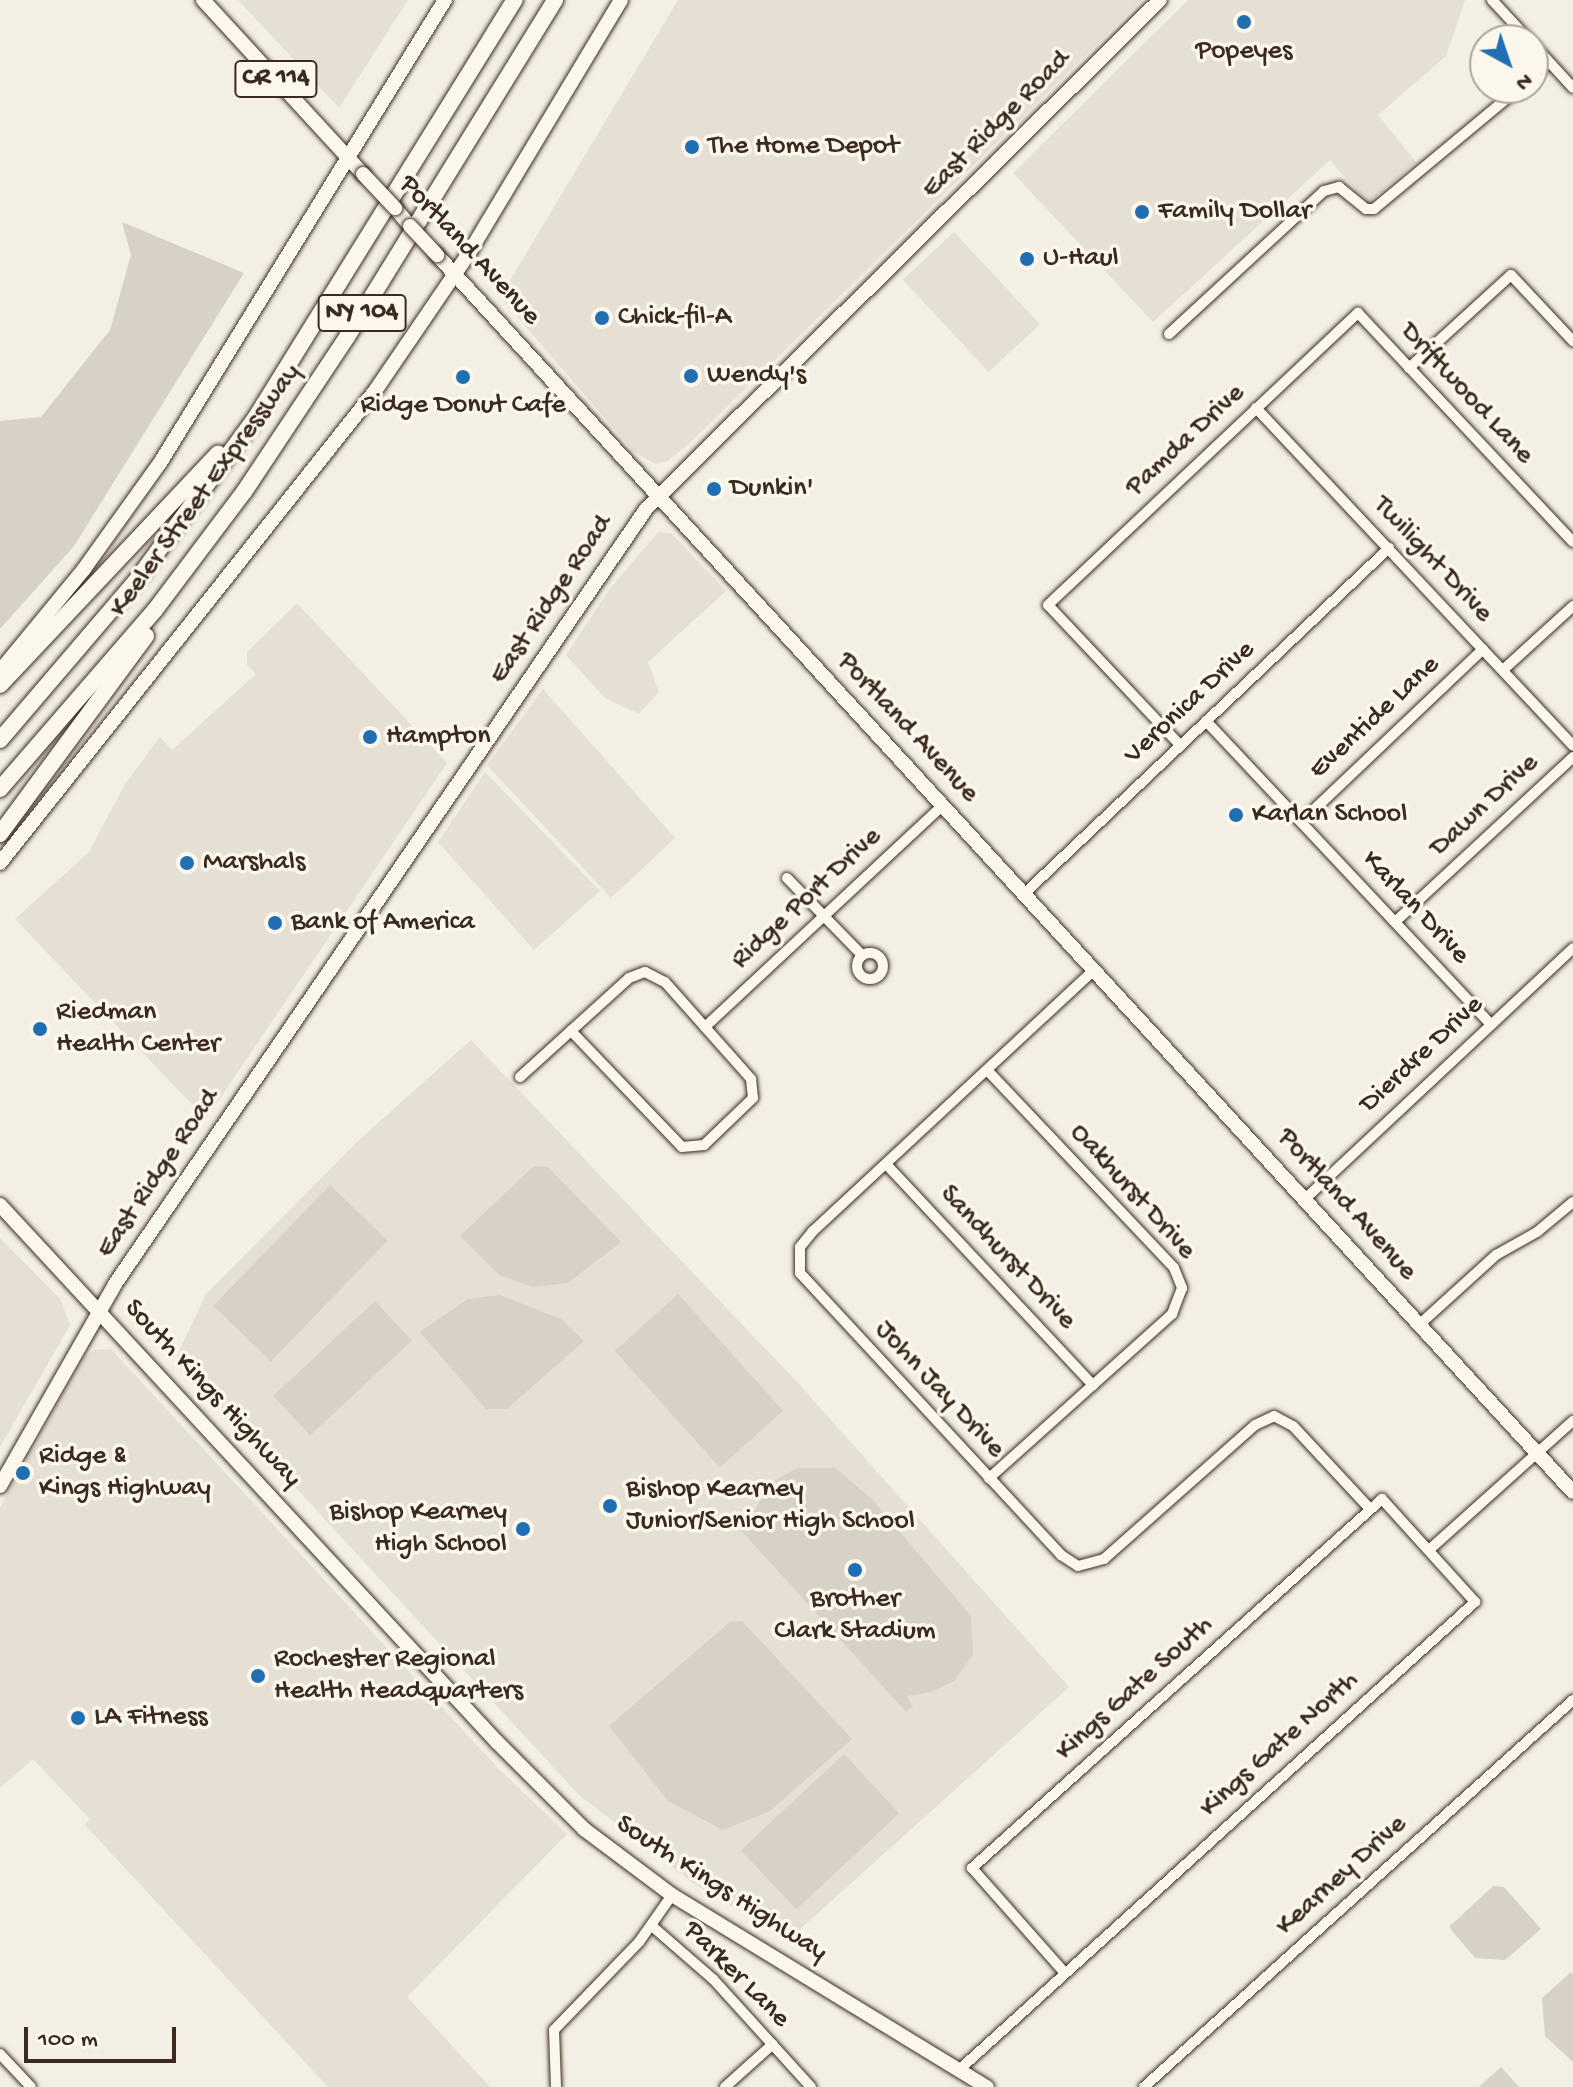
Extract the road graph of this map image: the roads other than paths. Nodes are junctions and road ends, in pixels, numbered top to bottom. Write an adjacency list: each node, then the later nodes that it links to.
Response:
1 (203, 0): 14 (main road, Portland Avenue / CR 114)
2 (445, 0): 14 (main road)
3 (515, 0): 19 (highway, Keeler Street Expressway / NY 104)
4 (555, 0): 12 (highway, Keeler Street Expressway / NY 104)
5 (563, 0): 12 (highway)
6 (621, 0): 15 (main road)
7 (1160, 0): 22 (main road, East Ridge Road)
8 (1492, 0): 9 (street)
9 (1514, 24)
10 (1549, 62): 11 (street)
11 (1573, 88)
12 (494, 99): 23 (highway, Keeler Street Expressway / NY 104)
13 (1500, 104): 17 (street)
14 (348, 158): 15 (main road, Portland Avenue / CR 114, bridge); 29 (main road)
15 (455, 275): 22 (main road, Portland Avenue / CR 114); 40 (main road)
16 (1358, 313): 20 (street, Driftwood Lane); 21 (street, Pamda Drive)
17 (1169, 334)
18 (1573, 341): 20 (street)
19 (296, 355): 30 (highway); 32 (highway, Keeler Street Expressway / NY 104)
20 (1409, 368): 24 (street, Driftwood Lane)
21 (1256, 408): 25 (street, Twilight Drive); 33 (street, Pamda Drive)
22 (659, 496): 37 (main road, Portland Avenue / CR 114); 57 (main road, East Ridge Road)
23 (222, 522): 36 (highway, Keeler Street Expressway / NY 104); 39 (highway)
24 (1573, 542)
25 (1389, 548): 27 (street, Twilight Drive); 31 (street, Veronica Drive)
26 (1573, 606): 28 (street)
27 (1483, 649): 28 (street, Twilight Drive); 38 (street, Eventide Lane)
28 (1503, 670): 34 (street, Twilight Drive)
29 (0, 671)
30 (0, 685)
31 (1206, 721): 33 (street, Veronica Drive); 38 (street, Karlan Drive)
32 (0, 740)
33 (1180, 745): 42 (street, Veronica Drive)
34 (1573, 745)
35 (1573, 757): 44 (street, Dawn Drive)
36 (0, 789)
37 (942, 806): 42 (main road, Portland Avenue / CR 114); 43 (street, Ridge Port Drive)
38 (1301, 822): 44 (street, Karlan Drive)
39 (0, 834)
40 (0, 863)
41 (787, 878): 43 (street)
42 (1024, 894): 47 (main road, Portland Avenue / CR 114)
43 (823, 915): 46 (street); 49 (street, Ridge Port Drive)
44 (1395, 922): 48 (street, Karlan Drive)
45 (1573, 948): 48 (street, Dierdre Drive)
46 (862, 955)
47 (1094, 970): 51 (street, John Jay Drive); 54 (main road, Portland Avenue / CR 114)
48 (1490, 1023): 54 (street, Dierdre Drive)
49 (705, 1027): 50 (street); 50 (street)
50 (571, 1031): 52 (street)
51 (987, 1070): 53 (street, John Jay Drive); 59 (street, Oakhurst Drive)
52 (520, 1077)
53 (886, 1164): 59 (street, Sandhurst Drive); 62 (street, John Jay Drive)
54 (1305, 1199): 58 (main road, Portland Avenue / CR 114)
55 (1573, 1202): 58 (street)
56 (0, 1205): 57 (main road, South Kings Highway)
57 (99, 1309): 63 (main road, East Ridge Road); 68 (main road, South Kings Highway)
58 (1420, 1324): 61 (main road, Portland Avenue / CR 114)
59 (1093, 1385): 62 (street, Oakhurst Drive)
60 (1573, 1421): 61 (street)
61 (1538, 1454): 64 (main road, Portland Avenue / CR 114); 66 (street)
62 (989, 1478): 65 (street, John Jay Drive)
63 (0, 1486)
64 (1573, 1492)
65 (1370, 1509): 66 (street); 70 (street, Kings Gate South)
66 (1429, 1550): 70 (street, Kings Gate North)
67 (1573, 1700): 79 (street, Kearney Drive)
68 (672, 1895): 69 (street, Parker Lane); 73 (main road, South Kings Highway)
69 (652, 1926): 71 (street, Parker Lane); 75 (street)
70 (1064, 1972): 73 (street, Kings Gate North)
71 (773, 2044): 76 (street); 77 (street, Parker Lane)
72 (0, 2054): 74 (street)
73 (959, 2070): 78 (main road, South Kings Highway)
74 (31, 2087)
75 (556, 2087)
76 (725, 2087)
77 (811, 2087)
78 (987, 2087)
79 (1144, 2087)

